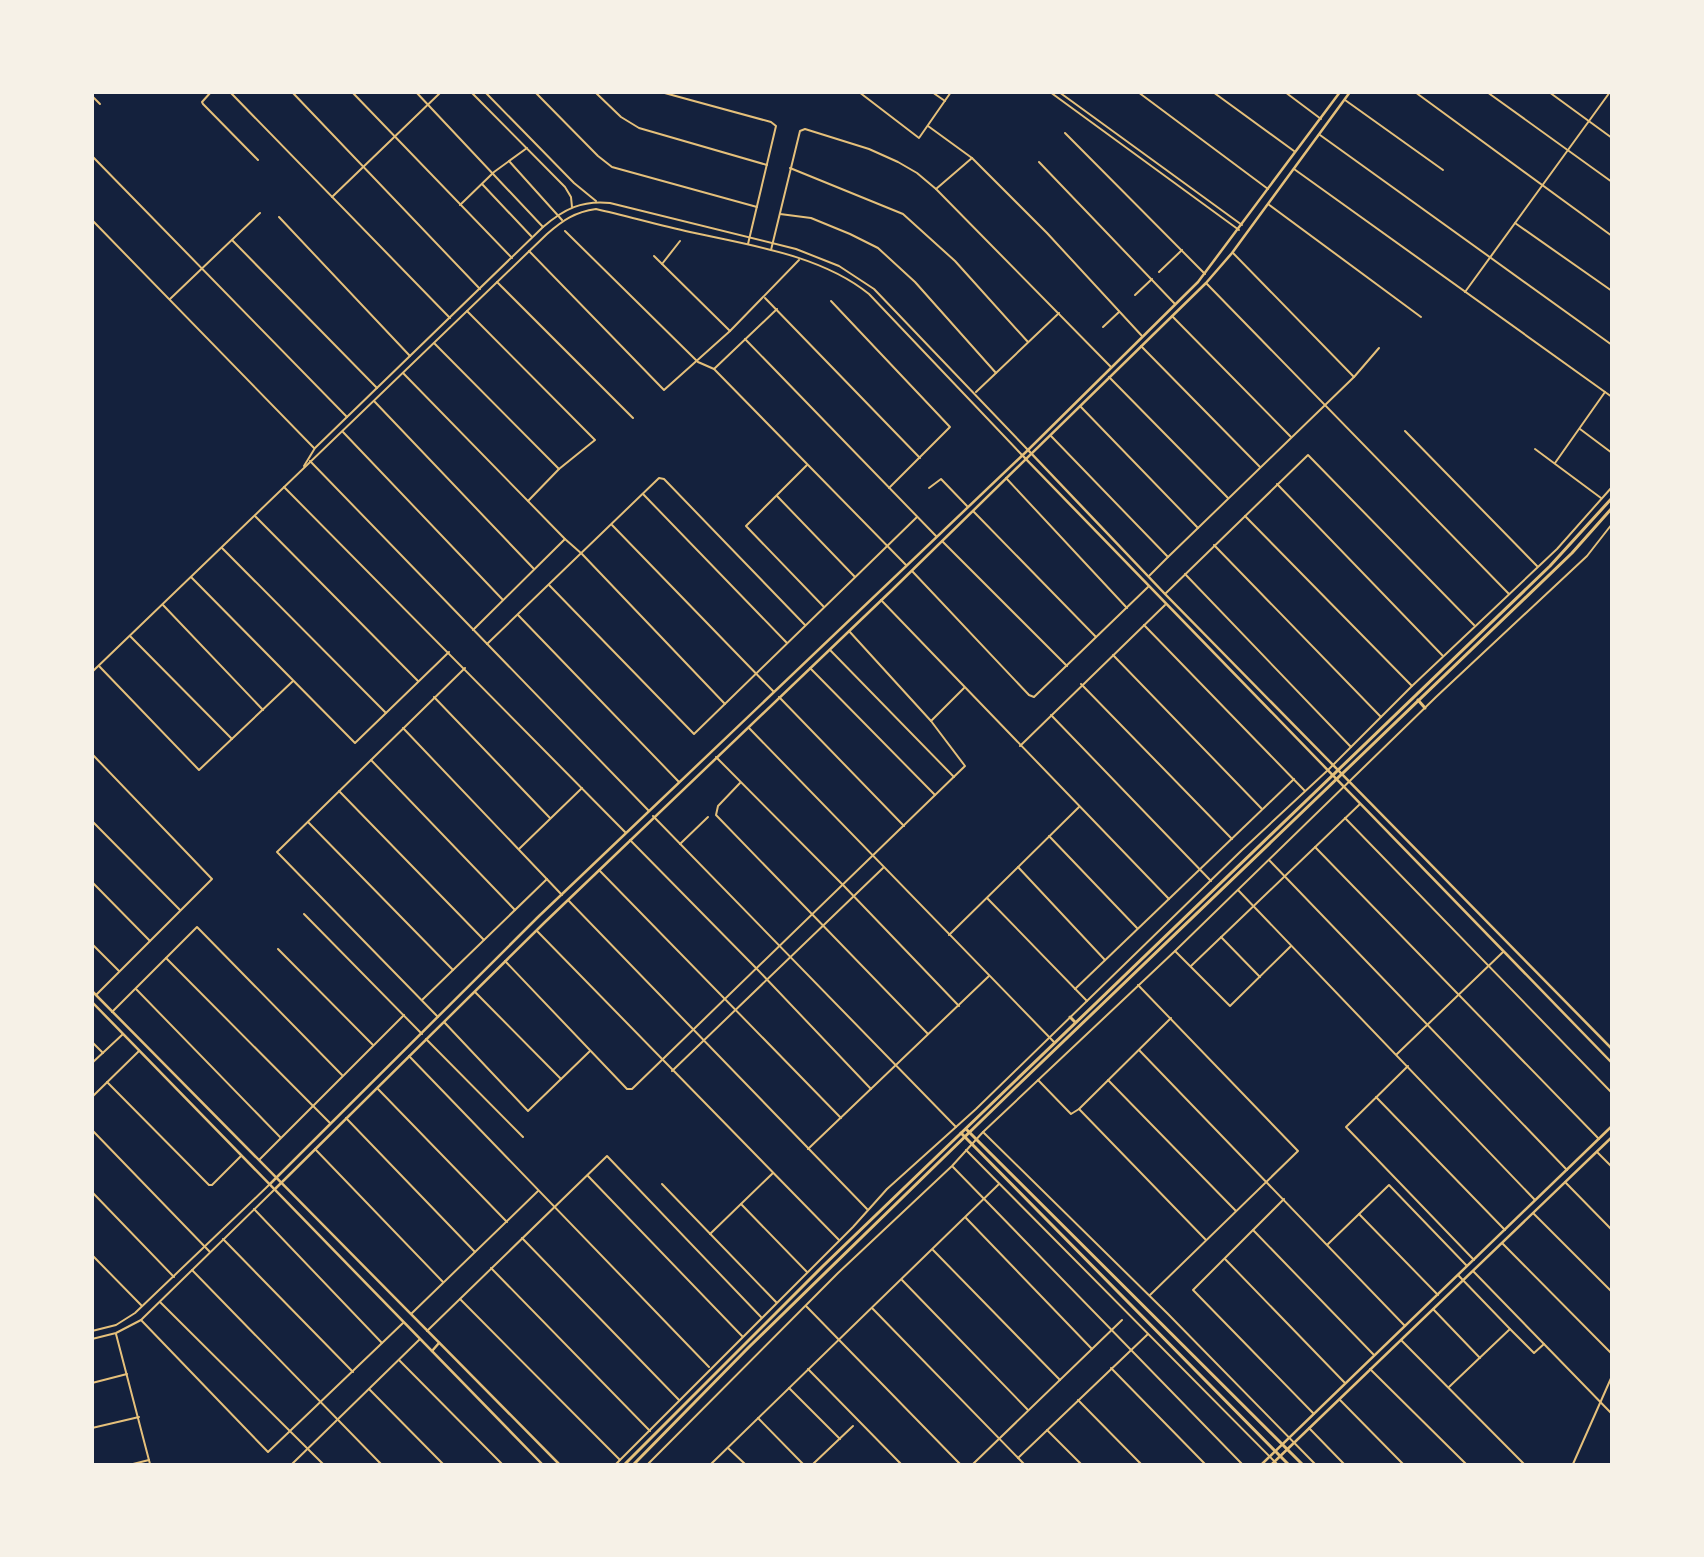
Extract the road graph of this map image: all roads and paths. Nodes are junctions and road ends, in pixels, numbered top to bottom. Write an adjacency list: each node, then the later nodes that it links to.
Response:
1 (211, 92): 43 (street)
2 (230, 92): 57 (street)
3 (292, 92): 47 (street)
4 (352, 92): 36 (street)
5 (416, 92): 30 (street)
6 (441, 92): 30 (street)
7 (471, 92): 38 (street)
8 (485, 92): 58 (street)
9 (535, 92): 62 (street)
10 (595, 92): 46 (street)
11 (661, 92): 46 (street)
12 (859, 92): 33 (street)
13 (932, 92): 28 (street)
14 (951, 92): 28 (street)
15 (1050, 92): 72 (street)
16 (1059, 92): 70 (street)
17 (1138, 92): 56 (street)
18 (1213, 92): 40 (street)
19 (1285, 92): 31 (street)
20 (1340, 92): 31 (street)
21 (1350, 92): 27 (street)
22 (1415, 92): 54 (street)
23 (1488, 92): 39 (street)
24 (1549, 92): 32 (street)
25 (1610, 92): 32 (street)
26 (92, 96): 29 (street)
27 (1345, 100): 35 (street); 50 (street)
28 (945, 101): 33 (street)
29 (100, 104)
30 (428, 105): 36 (street); 51 (street)
31 (1321, 119): 40 (street)
32 (1589, 122): 37 (street); 39 (street)
33 (928, 126): 42 (street)
34 (1065, 133): 82 (street)
35 (1320, 134): 49 (street); 87 (street)
36 (394, 136): 47 (street); 60 (street)
37 (1612, 138)
38 (526, 148): 44 (street); 61 (street)
39 (1567, 151): 52 (street); 54 (street)
40 (1295, 152): 56 (street)
41 (92, 156): 90 (street)
42 (972, 158): 55 (street); 108 (street)
43 (258, 160)
44 (509, 161): 51 (street); 64 (street)
45 (1039, 162): 95 (street)
46 (767, 165): 62 (street)
47 (363, 166): 57 (street); 98 (street)
48 (790, 168): 55 (street); 65 (street); 117 (street)
49 (1294, 168): 59 (street); 100 (street)
50 (1443, 170)
51 (494, 172): 53 (street); 71 (street)
52 (1612, 182)
53 (482, 184): 60 (street); 76 (street)
54 (1542, 186): 69 (street); 74 (street)
55 (936, 189): 109 (street)
56 (1268, 189): 70 (street)
57 (332, 197): 112 (street)
58 (596, 201): 61 (street); 75 (street)
59 (1268, 204): 84 (street); 111 (street)
60 (460, 205): 86 (street)
61 (572, 207): 64 (street)
62 (757, 207): 75 (street)
63 (260, 213): 77 (street)
64 (557, 214): 68 (street); 71 (street)
65 (780, 214): 79 (street); 127 (street)
66 (279, 217): 122 (street)
67 (92, 220): 103 (street)
68 (562, 220): 80 (street); 83 (street)
69 (1515, 223): 87 (street); 99 (street)
70 (1242, 225): 72 (street)
71 (543, 227): 76 (street)
72 (1239, 230): 91 (street)
73 (566, 231): 123 (street)
74 (1612, 236)
75 (749, 237): 79 (street); 80 (street)
76 (532, 238): 86 (street)
77 (232, 240): 90 (street); 130 (street)
78 (680, 241): 89 (street)
79 (773, 243): 81 (street); 132 (street)
80 (748, 244): 81 (street)
81 (771, 250): 88 (street)
82 (1182, 250): 92 (street); 93 (street)
83 (529, 251): 96 (street); 123 (street)
84 (1232, 252): 94 (street); 128 (street)
85 (654, 256): 89 (street)
86 (512, 258): 98 (street)
87 (1490, 258): 100 (street); 119 (street)
88 (799, 260): 102 (street); 149 (street)
89 (662, 264): 114 (street)
90 (202, 269): 103 (street); 137 (street)
91 (1210, 269): 93 (street); 94 (street)
92 (1159, 272)
93 (1205, 274): 105 (street)
94 (1215, 274): 97 (street)
95 (1152, 279): 101 (street); 105 (street)
96 (497, 282): 107 (street); 138 (street)
97 (1206, 283): 110 (street); 135 (street)
98 (480, 289): 112 (street)
99 (1612, 291)
100 (1465, 292): 131 (street)
101 (1135, 295)
102 (765, 297): 106 (street); 114 (street)
103 (170, 300): 144 (street)
104 (831, 301): 150 (street)
105 (1175, 304): 115 (street)
106 (777, 309): 116 (street); 150 (street)
107 (467, 311): 118 (street); 156 (street)
108 (1120, 312): 113 (street); 115 (street)
109 (1059, 313): 117 (street); 124 (street)
110 (1172, 316): 120 (street); 143 (street)
111 (1421, 317)
112 (450, 318): 122 (street)
113 (1102, 327)
114 (730, 331): 123 (street)
115 (1142, 336): 124 (street)
116 (745, 339): 125 (street); 161 (street)
117 (1028, 342): 127 (street)
118 (434, 343): 126 (street); 156 (street)
119 (1612, 345)
120 (1141, 346): 129 (street); 155 (street)
121 (1379, 348): 128 (street)
122 (410, 356): 130 (street)
123 (698, 362): 125 (street)
124 (1111, 367): 146 (street)
125 (714, 369): 154 (street)
126 (403, 373): 134 (street); 168 (street)
127 (996, 373): 132 (street)
128 (1354, 376): 135 (street)
129 (1109, 377): 136 (street); 165 (street)
130 (377, 388): 137 (street)
131 (1605, 392): 133 (street); 139 (street)
132 (975, 393): 146 (street)
133 (1612, 398)
134 (374, 401): 141 (street); 188 (street)
135 (1325, 405): 143 (street); 197 (street)
136 (1080, 406): 142 (street); 177 (street)
137 (347, 417): 144 (street)
138 (632, 418)
139 (1579, 428): 147 (street); 153 (street)
140 (1405, 431): 187 (street)
141 (342, 432): 151 (street); 198 (street)
142 (1052, 436): 148 (street); 185 (street)
143 (1291, 437): 155 (street)
144 (315, 448): 151 (street)
145 (1535, 449): 153 (street)
146 (1028, 450): 148 (street); 149 (street)
147 (1612, 453)
148 (1032, 454): 152 (street); 191 (street)
149 (1022, 455): 152 (street); 169 (street)
150 (920, 458): 161 (street)
151 (310, 460): 159 (street); 210 (street)
152 (1027, 460): 157 (street); 195 (street)
153 (1555, 463): 166 (street)
154 (807, 464): 164 (street); 182 (street)
155 (1260, 467): 165 (street)
156 (559, 469): 168 (street)
157 (1006, 478): 171 (street); 204 (street)
158 (1277, 484): 172 (street); 209 (street); 219 (street)
159 (284, 487): 173 (street); 217 (street)
160 (1612, 487): 166 (street)
161 (889, 488): 174 (street)
162 (929, 488): 169 (street)
163 (642, 494): 175 (street); 207 (street); 214 (street)
164 (776, 495): 193 (street); 202 (street)
165 (1228, 498): 177 (street)
166 (1601, 498): 187 (street)
167 (1612, 498): 253 (main road)
168 (528, 501): 179 (street)
169 (967, 506): 178 (street)
170 (1612, 508): 234 (main road)
171 (974, 511): 180 (street); 213 (street)
172 (1245, 515): 181 (street); 229 (street)
173 (255, 516): 183 (street); 227 (street)
174 (917, 517): 178 (street); 182 (street)
175 (611, 524): 184 (street); 225 (street)
176 (1612, 524): 236 (street)
177 (1198, 528): 185 (street)
178 (936, 536): 186 (street)
179 (564, 539): 184 (street); 188 (street)
180 (942, 541): 189 (street); 221 (street)
181 (1214, 545): 190 (street); 241 (street)
182 (887, 546): 186 (street); 193 (street)
183 (222, 548): 192 (street); 238 (street)
184 (582, 554): 194 (street); 235 (street)
185 (1168, 557): 191 (street)
186 (906, 565): 231 (street)
187 (1537, 566): 197 (street)
188 (534, 569): 198 (street)
189 (912, 571): 199 (street); 221 (street)
190 (1185, 574): 196 (street); 248 (street)
191 (1148, 576): 196 (street)
192 (191, 577): 200 (street); 226 (street)
193 (855, 577): 202 (street)
194 (549, 585): 206 (street); 235 (street)
195 (1148, 587): 201 (street); 204 (street)
196 (1165, 594): 203 (street)
197 (1509, 594): 209 (street)
198 (503, 600): 210 (street)
199 (881, 600): 211 (street); 230 (street)
200 (162, 605): 212 (street); 237 (street)
201 (1166, 605): 205 (street); 208 (street)
202 (824, 607): 207 (street)
203 (1178, 607): 205 (street); 252 (street)
204 (1127, 608): 213 (street)
205 (1172, 612): 254 (street)
206 (518, 614): 215 (street); 260 (street)
207 (806, 625): 214 (street)
208 (1144, 625): 218 (street); 258 (street)
209 (1475, 626): 219 (street)
210 (473, 630): 215 (street)
211 (849, 631): 216 (street); 243 (street)
212 (130, 636): 220 (street); 246 (street)
213 (1096, 638): 221 (street)
214 (787, 643): 225 (street)
215 (487, 644): 271 (street)
216 (830, 649): 223 (street); 257 (street)
217 (449, 652): 222 (street); 227 (street)
218 (1113, 654): 228 (street); 270 (street)
219 (1443, 656): 229 (street)
220 (99, 666): 224 (street); 246 (street)
221 (1067, 666)
222 (465, 668): 233 (street); 264 (street)
223 (810, 668): 232 (street); 267 (street)
224 (92, 672)
225 (756, 673): 231 (street); 235 (street)
226 (293, 681): 237 (street); 238 (street)
227 (418, 681): 238 (street)
228 (1081, 684): 240 (street); 281 (street)
229 (1412, 686): 241 (street)
230 (964, 688): 243 (street); 247 (street)
231 (774, 692): 239 (street)
232 (780, 697): 242 (street); 278 (street)
233 (434, 698): 245 (street); 274 (street)
234 (1418, 700): 236 (main road); 255 (main road)
235 (724, 704)
236 (1425, 708): 261 (street)
237 (263, 710): 246 (street)
238 (386, 713)
239 (750, 715): 242 (street); 260 (street)
240 (1051, 715): 247 (street); 290 (street)
241 (1380, 717): 248 (street)
242 (755, 721): 244 (street)
243 (931, 721): 257 (street)
244 (748, 727): 250 (street); 286 (street)
245 (403, 728): 251 (street); 285 (street)
246 (232, 739)
247 (1019, 746): 269 (street)
248 (1350, 747): 252 (street)
249 (92, 754): 304 (street)
250 (716, 757): 262 (street); 272 (street)
251 (371, 759): 265 (street); 305 (street)
252 (1333, 765): 253 (street); 254 (street)
253 (1337, 769): 255 (street); 256 (main road)
254 (1328, 770): 256 (street); 266 (street)
255 (1341, 773): 259 (main road); 261 (street)
256 (1332, 774): 259 (street); 352 (main road)
257 (954, 777): 267 (street)
258 (1294, 779): 266 (street); 270 (street)
259 (1336, 779): 263 (street); 396 (main road)
260 (680, 782): 271 (street)
261 (1348, 782): 263 (street); 364 (street)
262 (740, 783): 296 (street); 307 (street)
263 (1344, 787): 268 (street); 287 (street)
264 (582, 788): 274 (street); 279 (street)
265 (339, 790): 277 (street); 313 (street)
266 (1305, 791): 294 (street)
267 (935, 796): 278 (street)
268 (1360, 804): 275 (street); 320 (street)
269 (1079, 807): 280 (street); 302 (street)
270 (1262, 809): 281 (street)
271 (649, 811): 279 (street)
272 (654, 816): 282 (street); 283 (street)
273 (708, 817): 283 (street)
274 (550, 818): 285 (street)
275 (1345, 818): 284 (street); 326 (street)
276 (92, 821): 304 (street)
277 (308, 822): 328 (street); 341 (street)
278 (904, 826): 286 (street)
279 (626, 833): 298 (street)
280 (1049, 836): 289 (street); 309 (street)
281 (1232, 839): 290 (street)
282 (630, 840): 291 (street); 327 (street)
283 (680, 844): 316 (street)
284 (1315, 847): 292 (street); 339 (street)
285 (519, 849): 293 (street)
286 (873, 856): 288 (street); 296 (street)
287 (1268, 860): 292 (street); 297 (street)
288 (884, 867): 299 (street); 311 (street)
289 (1018, 867): 300 (street); 323 (street)
290 (1199, 869): 294 (street); 302 (street)
291 (599, 870): 301 (street); 340 (street)
292 (1284, 876): 303 (street); 353 (street)
293 (547, 879): 298 (street); 305 (street)
294 (1211, 881): 342 (street)
295 (92, 882): 314 (street)
296 (843, 885): 299 (street); 307 (street)
297 (1237, 889): 303 (street); 319 (street)
298 (562, 895): 348 (street)
299 (854, 896): 308 (street); 344 (street)
300 (986, 898): 311 (street); 335 (street)
301 (567, 900): 310 (street); 354 (street)
302 (1169, 900): 309 (street)
303 (1254, 907): 312 (street); 317 (street)
304 (180, 910): 314 (street)
305 (515, 910): 313 (street)
306 (304, 914): 347 (street)
307 (812, 914): 308 (street); 316 (street)
308 (823, 926): 322 (street); 357 (street)
309 (1138, 929): 323 (street)
310 (536, 930): 324 (street); 371 (street)
311 (949, 935): 330 (street)
312 (1221, 937): 325 (street); 331 (street)
313 (484, 940): 328 (street)
314 (150, 941): 329 (street)
315 (92, 944): 329 (street)
316 (778, 946): 322 (street); 327 (street)
317 (1291, 946): 331 (street); 369 (street)
318 (278, 949): 363 (street)
319 (1175, 951): 325 (street); 333 (street)
320 (1504, 952): 326 (street); 373 (street)
321 (166, 958): 334 (street); 377 (street); 387 (street)
322 (790, 958): 332 (street); 374 (street)
323 (1105, 960): 335 (street)
324 (505, 961): 337 (street); 366 (street)
325 (1190, 966): 331 (street)
326 (1488, 966): 339 (street); 384 (street)
327 (756, 968): 332 (street); 340 (street)
328 (453, 970): 341 (street)
329 (119, 971): 338 (street)
330 (989, 976): 344 (street); 358 (street)
331 (1260, 977)
332 (768, 980): 345 (street); 383 (street)
333 (1138, 984): 350 (street); 379 (street)
334 (136, 989): 346 (street); 399 (street)
335 (1075, 989): 342 (street)
336 (92, 991): 338 (street)
337 (475, 991): 351 (street); 378 (street)
338 (96, 994): 346 (street)
339 (1459, 995): 353 (street); 404 (street)
340 (724, 999): 345 (street); 354 (street)
341 (422, 1000): 348 (street)
342 (1087, 1001): 349 (street)
343 (92, 1002): 355 (street)
344 (959, 1006): 357 (street)
345 (735, 1010): 360 (street); 390 (street)
346 (112, 1012): 411 (street)
347 (404, 1015): 356 (street); 363 (street)
348 (438, 1017): 356 (street)
349 (1070, 1018): 352 (main road); 358 (street)
350 (1171, 1018): 367 (street); 418 (street)
351 (444, 1022): 359 (street); 378 (street)
352 (1075, 1022): 362 (main road)
353 (1427, 1026): 369 (street); 414 (street)
354 (694, 1030): 360 (street); 371 (street)
355 (123, 1034): 365 (street); 368 (street)
356 (422, 1034): 391 (street)
357 (928, 1034): 374 (street)
358 (1050, 1038): 362 (street); 393 (street)
359 (426, 1039): 370 (street); 400 (street)
360 (704, 1040): 376 (street); 407 (street)
361 (92, 1042): 368 (street)
362 (1054, 1042): 394 (main road)
363 (373, 1045): 377 (street)
364 (1612, 1049)
365 (140, 1050): 381 (street); 410 (street)
366 (590, 1050): 371 (street); 378 (street)
367 (1139, 1050): 380 (street); 418 (street)
368 (103, 1053): 372 (street)
369 (1397, 1054): 375 (street)
370 (409, 1056): 382 (street); 425 (street)
371 (662, 1060): 376 (street)
372 (92, 1063)
373 (1612, 1063)
374 (895, 1066): 383 (street); 393 (street)
375 (1408, 1066): 386 (street); 429 (street)
376 (672, 1071): 415 (street)
377 (342, 1076): 387 (street)
378 (561, 1079)
379 (1038, 1080): 388 (street); 397 (street)
380 (1108, 1080): 388 (street); 434 (street)
381 (106, 1082): 385 (street); 410 (street)
382 (377, 1088): 389 (street); 438 (street)
383 (871, 1089): 390 (street)
384 (1612, 1093)
385 (92, 1097)
386 (1376, 1097): 440 (street); 455 (street)
387 (312, 1105): 391 (street); 399 (street)
388 (1079, 1109): 446 (street)
389 (346, 1118): 406 (street); 452 (street)
390 (841, 1118): 407 (street)
391 (330, 1123): 417 (street)
392 (1612, 1126): 404 (street)
393 (956, 1127): 433 (street)
394 (966, 1129): 396 (main road); 398 (main road)
395 (92, 1130): 449 (street)
396 (970, 1132): 401 (main road); 403 (main road)
397 (983, 1132): 403 (street); 468 (street)
398 (961, 1133): 401 (main road); 557 (main road)
399 (280, 1137): 411 (street)
400 (523, 1137)
401 (965, 1137): 405 (main road); 558 (main road)
402 (1612, 1137): 409 (street)
403 (977, 1139): 405 (street); 537 (main road)
404 (1599, 1139): 414 (street)
405 (972, 1144): 408 (street); 541 (main road)
406 (315, 1149): 419 (street); 465 (street)
407 (808, 1149): 433 (street)
408 (966, 1150): 412 (street); 423 (street)
409 (1597, 1152): 413 (street); 420 (street)
410 (241, 1156): 421 (street)
411 (259, 1160): 417 (street)
412 (952, 1166): 427 (street); 473 (street)
413 (1612, 1167)
414 (1567, 1170): 429 (street)
415 (773, 1173): 430 (street); 445 (street)
416 (587, 1175): 431 (street); 477 (street); 488 (street)
417 (277, 1177): 419 (street); 421 (street)
418 (1267, 1181): 428 (street); 434 (street)
419 (282, 1182): 424 (street); 476 (street)
420 (1565, 1182): 435 (street); 441 (street)
421 (270, 1184): 424 (street); 449 (street)
422 (662, 1184): 442 (street)
423 (998, 1184): 427 (street); 487 (street)
424 (275, 1189): 432 (street); 480 (street)
425 (538, 1191): 431 (street); 438 (street)
426 (92, 1192): 461 (street)
427 (986, 1199): 437 (street); 485 (street)
428 (1284, 1199): 439 (street); 448 (street)
429 (1535, 1200): 440 (street)
430 (741, 1204): 442 (street); 460 (street)
431 (554, 1207): 443 (street); 503 (street)
432 (254, 1209): 444 (street); 493 (street)
433 (867, 1209): 445 (street)
434 (1236, 1211): 446 (street)
435 (1533, 1213): 447 (street); 466 (street)
436 (1359, 1214): 448 (street); 456 (street); 467 (street)
437 (966, 1218): 450 (street); 496 (street)
438 (507, 1222): 452 (street)
439 (1253, 1230): 454 (street); 500 (street)
440 (1505, 1230): 455 (street)
441 (1612, 1230)
442 (710, 1234): 471 (street)
443 (522, 1238): 457 (street); 516 (street)
444 (223, 1239): 451 (street); 507 (street)
445 (839, 1240): 460 (street)
446 (1206, 1240): 468 (street)
447 (1502, 1243): 459 (street); 499 (street)
448 (1328, 1244): 481 (street)
449 (205, 1246): 451 (street); 461 (street)
450 (933, 1250): 463 (street); 510 (street)
451 (210, 1252): 458 (street)
452 (475, 1252): 465 (street)
453 (92, 1255): 472 (street)
454 (1224, 1258): 512 (street); 522 (street)
455 (1474, 1260): 456 (street)
456 (1468, 1266): 462 (street)
457 (491, 1268): 469 (street); 532 (street)
458 (192, 1270): 470 (street); 519 (street)
459 (1472, 1271): 464 (street); 495 (street)
460 (807, 1272): 471 (street)
461 (174, 1276): 472 (street)
462 (1458, 1276): 464 (street); 467 (street)
463 (902, 1280): 474 (street); 521 (street)
464 (1462, 1280): 475 (street); 482 (street)
465 (444, 1282): 476 (street)
466 (1612, 1292)
467 (1438, 1295): 481 (street)
468 (1149, 1296): 533 (street)
469 (460, 1300): 484 (street); 546 (street)
470 (160, 1302): 478 (street); 531 (street)
471 (776, 1302): 477 (street)
472 (142, 1306): 483 (street)
473 (806, 1306): 491 (street); 559 (street)
474 (872, 1308): 491 (street); 535 (street)
475 (1433, 1308): 492 (street); 501 (street)
476 (410, 1314): 484 (street)
477 (761, 1317): 488 (street)
478 (141, 1320): 486 (street); 531 (street)
479 (1122, 1320): 485 (street)
480 (404, 1322): 490 (street); 493 (street)
481 (1405, 1326): 500 (street)
482 (1510, 1329): 495 (street); 501 (street)
483 (92, 1331)
484 (427, 1331): 494 (street)
485 (1111, 1331): 496 (street); 497 (street)
486 (116, 1333): 489 (street); 508 (street)
487 (1148, 1334): 497 (street); 543 (street)
488 (742, 1336): 503 (street)
489 (92, 1339)
490 (420, 1339): 498 (street); 502 (street)
491 (839, 1340): 505 (street); 565 (street)
492 (1401, 1340): 506 (street); 513 (street)
493 (382, 1343): 507 (street)
494 (440, 1344): 498 (street); 555 (street)
495 (1544, 1344): 520 (street)
496 (1092, 1349): 510 (street)
497 (1130, 1350): 504 (street); 571 (street)
498 (432, 1351): 554 (street)
499 (1612, 1354)
500 (1374, 1355): 512 (street)
501 (1480, 1358): 513 (street)
502 (399, 1360): 515 (street); 553 (street)
503 (710, 1368): 516 (street)
504 (1111, 1368): 517 (street); 570 (street)
505 (808, 1369): 514 (street); 564 (street)
506 (1370, 1369): 518 (street); 579 (street)
507 (352, 1372): 519 (street)
508 (127, 1374): 511 (street); 524 (street)
509 (1612, 1376): 520 (street)
510 (1060, 1380): 521 (street)
511 (92, 1383)
512 (1345, 1383): 522 (street)
513 (1449, 1387): 580 (street)
514 (789, 1388): 525 (street); 534 (street)
515 (369, 1389): 526 (street); 552 (street)
516 (679, 1400): 532 (street)
517 (1078, 1400): 530 (street); 569 (street)
518 (1339, 1400): 529 (street); 578 (street)
519 (321, 1402): 526 (street); 531 (street)
520 (1600, 1402): 523 (street); 581 (street)
521 (1028, 1410): 535 (street)
522 (1314, 1414): 533 (street)
523 (1612, 1414)
524 (138, 1417): 528 (street); 545 (street)
525 (758, 1418): 538 (street); 562 (street)
526 (338, 1420): 539 (street); 551 (street)
527 (853, 1426): 534 (street)
528 (92, 1428)
529 (1308, 1428): 536 (street); 577 (street)
530 (1047, 1430): 544 (street); 568 (street)
531 (290, 1431): 539 (street)
532 (650, 1431): 546 (street)
533 (1289, 1438): 536 (street); 537 (street)
534 (840, 1439): 563 (street)
535 (999, 1439): 544 (street); 566 (street)
536 (1294, 1443): 540 (street); 576 (street)
537 (1282, 1444): 540 (main road); 541 (street)
538 (728, 1448): 560 (street); 561 (street)
539 (308, 1449): 549 (street); 550 (street)
540 (1287, 1450): 542 (street); 575 (main road)
541 (1275, 1451): 542 (main road); 543 (street)
542 (1280, 1456): 573 (street); 574 (main road)
543 (1270, 1457): 572 (street); 573 (street)
544 (1018, 1458): 567 (street)
545 (150, 1460): 547 (street); 548 (street)
546 (620, 1460): 556 (street)
547 (133, 1464)
548 (150, 1464)
549 (292, 1464)
550 (323, 1464)
551 (382, 1464)
552 (443, 1464)
553 (502, 1464)
554 (542, 1464)
555 (559, 1464)
556 (616, 1464)
557 (625, 1464)
558 (634, 1464)
559 (648, 1464)
560 (710, 1464)
561 (745, 1464)
562 (803, 1464)
563 (813, 1464)
564 (900, 1464)
565 (960, 1464)
566 (973, 1464)
567 (1024, 1464)
568 (1081, 1464)
569 (1142, 1464)
570 (1205, 1464)
571 (1242, 1464)
572 (1262, 1464)
573 (1274, 1464)
574 (1288, 1464)
575 (1302, 1464)
576 (1315, 1464)
577 (1344, 1464)
578 (1403, 1464)
579 (1466, 1464)
580 (1524, 1464)
581 (1573, 1464)

